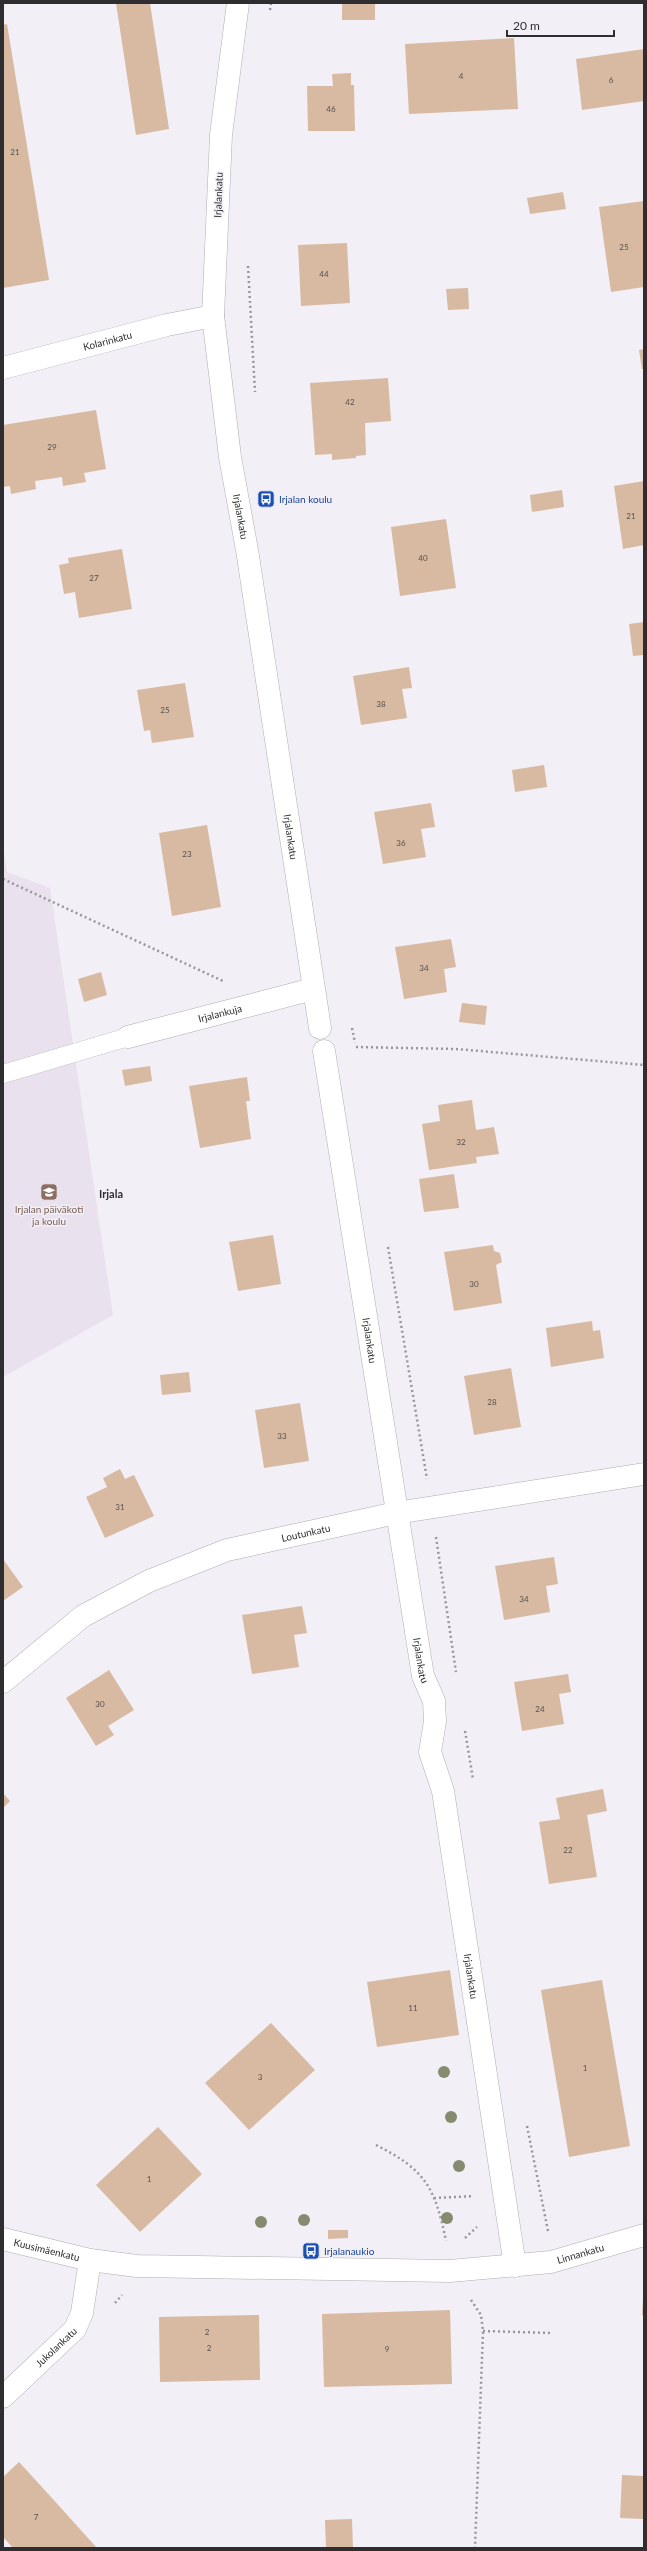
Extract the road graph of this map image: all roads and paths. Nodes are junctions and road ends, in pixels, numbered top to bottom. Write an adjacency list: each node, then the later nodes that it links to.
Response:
1 (238, 3): 5 (street, Irjalankatu)
2 (271, 3): 3 (path)
3 (268, 17)
4 (247, 260): 7 (path)
5 (213, 316): 6 (street, Kolarinkatu); 9 (street, Irjalankatu)
6 (3, 368)
7 (255, 398)
8 (3, 879): 10 (path)
9 (313, 989): 10 (street, Irjalankuja); 12 (street, Irjalankatu)
10 (247, 1006): 13 (street, Irjalankuja)
11 (351, 1023): 14 (path)
12 (320, 1028)
13 (128, 1037): 18 (lane)
14 (356, 1047): 16 (path); 17 (path)
15 (324, 1051): 22 (street, Irjalankatu)
16 (357, 1055)
17 (644, 1065)
18 (3, 1074)
19 (387, 1243): 21 (path)
20 (644, 1474): 21 (street, Loutunkatu)
21 (431, 1508): 22 (street, Loutunkatu); 23 (path)
22 (396, 1513): 24 (street, Loutunkatu); 35 (street, Irjalankatu)
23 (457, 1679)
24 (3, 1682)
25 (464, 1725): 26 (path)
26 (474, 1788)
27 (526, 2123): 34 (path)
28 (376, 2145): 30 (path)
29 (479, 2196): 30 (path)
30 (434, 2198): 36 (path)
31 (644, 2235): 34 (street, Linnankatu)
32 (3, 2239): 33 (street, Kuusimäenkatu)
33 (90, 2260): 36 (street); 39 (street, Jukolankatu)
34 (551, 2262): 35 (street, Linnankatu)
35 (515, 2266): 36 (street)
36 (450, 2271): 37 (path)
37 (483, 2331): 38 (path); 40 (path)
38 (552, 2333)
39 (3, 2397)
40 (475, 2548)

